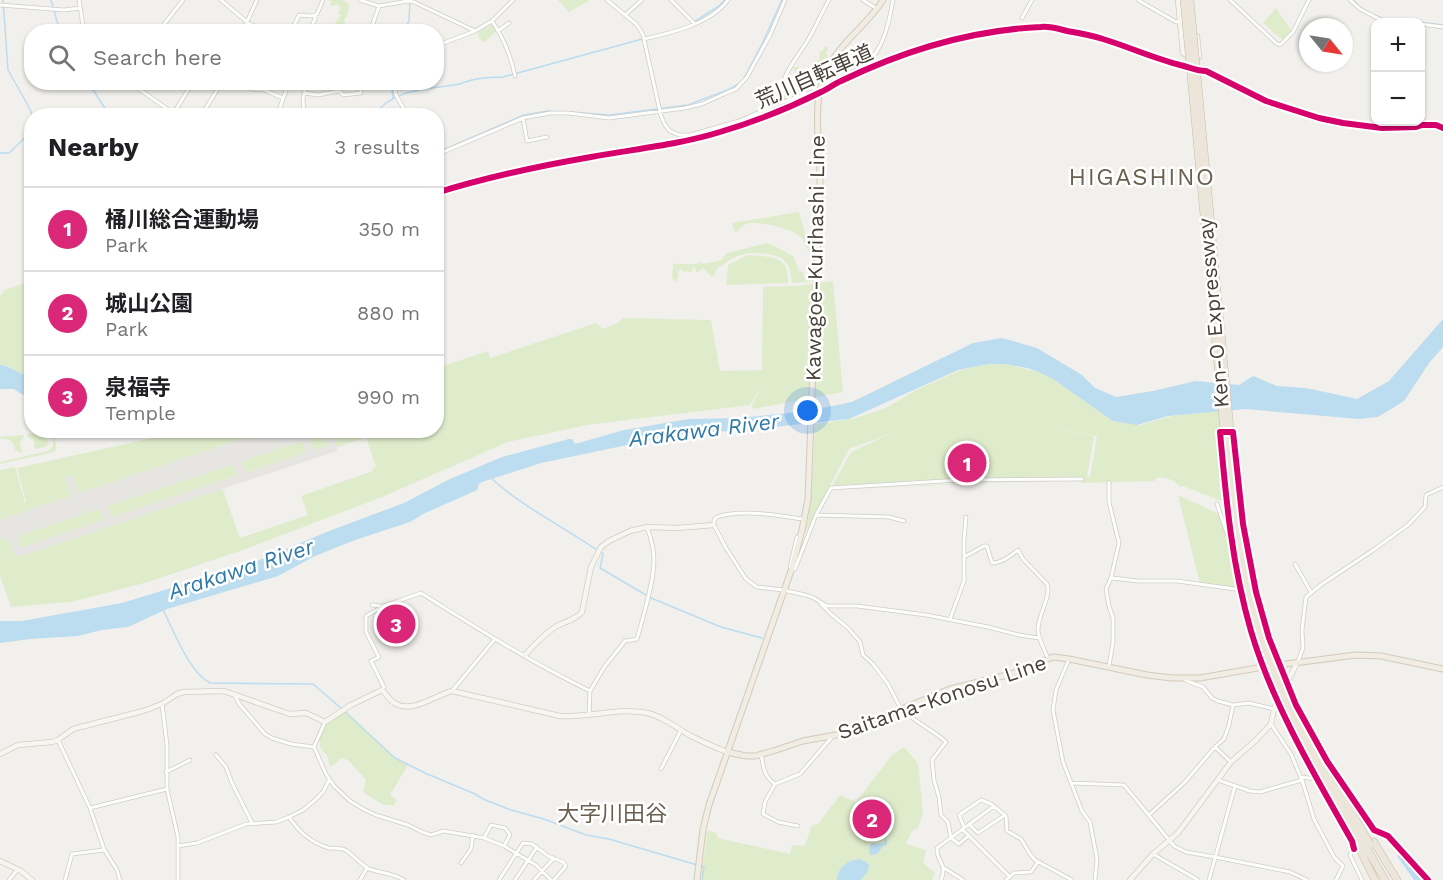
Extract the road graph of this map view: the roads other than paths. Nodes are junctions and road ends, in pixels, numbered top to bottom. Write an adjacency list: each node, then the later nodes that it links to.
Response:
1 (79, 0): 27 (street)
2 (183, 0): 38 (street)
3 (221, 0): 35 (street)
4 (256, 0): 35 (street)
5 (323, 0): 29 (street)
6 (360, 0): 26 (street)
7 (513, 0): 33 (street)
8 (607, 0): 30 (street)
9 (642, 0): 30 (street)
10 (671, 0): 43 (street)
11 (728, 0): 43 (street)
12 (785, 0): 69 (street)
13 (829, 0): 62 (street)
14 (863, 0): 28 (street)
15 (883, 0): 28 (main road, Kawagoe-Kurihashi Line)
16 (893, 0): 59 (street)
17 (1032, 0): 31 (street)
18 (1138, 0): 34 (street)
19 (1178, 0): 34 (street)
20 (1184, 0): 164 (highway, Ken-O Expressway, bridge)
21 (1191, 0): 34 (street); 164 (highway, Ken-O Expressway, bridge)
22 (1230, 0): 23 (street)
23 (1308, 0)
24 (1350, 0): 32 (street)
25 (0, 5): 27 (street)
26 (379, 6): 42 (street); 46 (street)
27 (80, 8): 37 (street)
28 (877, 9): 59 (main road, Kawagoe-Kurihashi Line)
29 (315, 15): 40 (street); 41 (street)
30 (625, 15): 48 (street)
31 (1022, 18)
32 (1377, 18)
33 (492, 21): 46 (street); 47 (street)
34 (1180, 21)
35 (247, 22): 39 (street)
36 (509, 23): 47 (street)
37 (83, 24)
38 (164, 24)
39 (251, 24)
40 (294, 24)
41 (313, 24)
42 (373, 24)
43 (695, 24): 48 (street)
44 (1425, 25): 45 (street)
45 (1443, 27)
46 (475, 31): 49 (street)
47 (498, 31): 50 (street)
48 (644, 39): 69 (street)
49 (444, 43)
50 (515, 76)
51 (141, 90): 63 (street)
52 (188, 90): 64 (street)
53 (217, 90): 65 (street)
54 (264, 90): 61 (street)
55 (287, 90): 61 (street)
56 (305, 90): 60 (street)
57 (361, 90): 60 (street)
58 (395, 90): 68 (street)
59 (820, 91): 62 (street); 91 (main road, Kawagoe-Kurihashi Line)
60 (304, 93): 67 (street)
61 (283, 98): 66 (street)
62 (780, 103): 69 (street)
63 (165, 108)
64 (177, 108)
65 (206, 108)
66 (280, 108)
67 (304, 108)
68 (403, 108)
69 (661, 111): 70 (street)
70 (523, 118): 71 (street); 72 (street)
71 (547, 137)
72 (444, 152)
73 (1239, 477): 75 (street); 75 (street); 95 (street)
74 (1082, 479): 79 (street)
75 (1224, 480): 88 (street)
76 (1109, 482): 92 (street)
77 (1443, 487): 96 (street)
78 (1216, 504): 88 (street)
79 (816, 515): 83 (street); 84 (street)
80 (966, 517): 89 (street)
81 (802, 519): 85 (street)
82 (807, 520): 83 (street)
83 (814, 521): 91 (street)
84 (904, 521)
85 (714, 525): 86 (street); 93 (street)
86 (647, 527): 103 (street); 115 (street)
87 (797, 537): 91 (street)
88 (1232, 542): 94 (street)
89 (964, 557): 100 (street); 101 (street)
90 (1295, 564): 96 (street)
91 (792, 568): 93 (main road, Kawagoe-Kurihashi Line)
92 (1111, 578): 94 (street); 108 (street)
93 (783, 590): 97 (street); 130 (main road, Kawagoe-Kurihashi Line)
94 (1240, 590): 95 (street); 109 (street)
95 (1256, 592): 107 (street)
96 (1311, 592): 106 (street)
97 (821, 603): 100 (street); 120 (street)
98 (372, 604): 99 (street)
99 (384, 606): 102 (street); 113 (street)
100 (950, 619): 101 (street)
101 (1040, 638): 105 (street)
102 (495, 639): 103 (street); 114 (street)
103 (525, 655): 115 (street)
104 (1069, 658): 105 (main road, Saitama-Konosu Line); 108 (main road, Saitama-Konosu Line); 143 (street)
105 (1048, 659): 120 (main road, Saitama-Konosu Line)
106 (1297, 663): 107 (main road, Saitama-Konosu Line); 110 (main road, Saitama-Konosu Line); 112 (street)
107 (1280, 665): 109 (main road, Saitama-Konosu Line); 112 (street)
108 (1109, 666): 111 (main road, Saitama-Konosu Line)
109 (1263, 667): 111 (main road, Saitama-Konosu Line); 117 (street)
110 (1443, 669)
111 (1184, 678): 119 (street)
112 (1287, 683): 117 (street); 142 (street)
113 (382, 690): 114 (street); 123 (street)
114 (452, 691): 122 (street)
115 (590, 691): 122 (street)
116 (234, 695): 118 (street); 123 (street); 128 (street)
117 (1278, 700): 121 (street); 139 (street)
118 (162, 704): 127 (street); 137 (street)
119 (1233, 705): 121 (street); 129 (street)
120 (902, 709): 126 (main road, Saitama-Konosu Line); 160 (street)
121 (1274, 709): 124 (street)
122 (589, 716): 125 (street)
123 (326, 722): 128 (street)
124 (1271, 724): 135 (street); 138 (street)
125 (681, 730): 130 (street); 136 (street)
126 (833, 736): 132 (main road, Saitama-Konosu Line); 144 (street)
127 (58, 740): 131 (street); 148 (street)
128 (314, 747): 140 (street)
129 (1215, 747): 135 (street); 150 (street)
130 (727, 752): 132 (main road, Saitama-Konosu Line); 191 (main road, Kawagoe-Kurihashi Line)
131 (0, 754)
132 (761, 754): 144 (street)
133 (216, 756): 152 (street)
134 (190, 760): 137 (street)
135 (1231, 762): 141 (street)
136 (661, 769)
137 (166, 771): 146 (street)
138 (1301, 778): 139 (street); 145 (street); 201 (street)
139 (1317, 779): 142 (street); 164 (street)
140 (329, 780): 151 (street); 157 (street)
141 (1218, 780): 145 (street); 161 (street)
142 (1341, 782): 156 (street)
143 (1071, 783): 150 (street); 196 (street)
144 (775, 784): 154 (street)
145 (1235, 786): 169 (street)
146 (167, 789): 148 (street); 162 (street)
147 (994, 806): 149 (street); 153 (street); 155 (street)
148 (90, 808): 166 (street)
149 (1005, 815): 153 (street); 173 (street)
150 (1149, 815): 161 (street)
151 (289, 817): 152 (street); 175 (street)
152 (252, 823): 162 (street)
153 (969, 824): 155 (street)
154 (798, 826)
155 (963, 828): 158 (street); 160 (street)
156 (1379, 833): 164 (street); 207 (street)
157 (473, 836): 159 (street); 174 (street)
158 (969, 836): 160 (street); 179 (street)
159 (484, 838): 163 (street); 163 (street)
160 (951, 838): 176 (street)
161 (1170, 840): 168 (street); 169 (street)
162 (178, 846): 184 (street)
163 (504, 846): 167 (street)
164 (1365, 846): 202 (street); 203 (highway); 204 (highway); 205 (highway); 206 (highway)
165 (537, 847): 167 (street); 170 (street); 171 (street)
166 (104, 850): 182 (street); 183 (street)
167 (516, 853): 171 (street); 187 (street)
168 (1153, 854): 197 (street); 198 (street)
169 (1215, 857): 199 (street); 200 (street)
170 (554, 858): 178 (street); 190 (street)
171 (528, 860): 178 (street); 188 (street)
172 (0, 861): 177 (street)
173 (1038, 862): 179 (street); 195 (street)
174 (462, 863)
175 (367, 868): 185 (street); 186 (street)
176 (944, 868): 192 (street); 193 (street)
177 (18, 869): 180 (street); 181 (street)
178 (543, 871): 189 (street); 190 (street)
179 (1010, 876): 194 (street)
180 (9, 880)
181 (32, 880)
182 (65, 880)
183 (120, 880)
184 (178, 880)
185 (360, 880)
186 (404, 880)
187 (499, 880)
188 (515, 880)
189 (534, 880)
190 (553, 880)
191 (697, 880)
192 (941, 880)
193 (963, 880)
194 (1006, 880)
195 (1070, 880)
196 (1095, 880)
197 (1130, 880)
198 (1198, 880)
199 (1209, 880)
200 (1307, 880)
201 (1336, 880)
202 (1362, 880)
203 (1375, 880)
204 (1385, 880)
205 (1390, 880)
206 (1397, 880)
207 (1428, 880)

